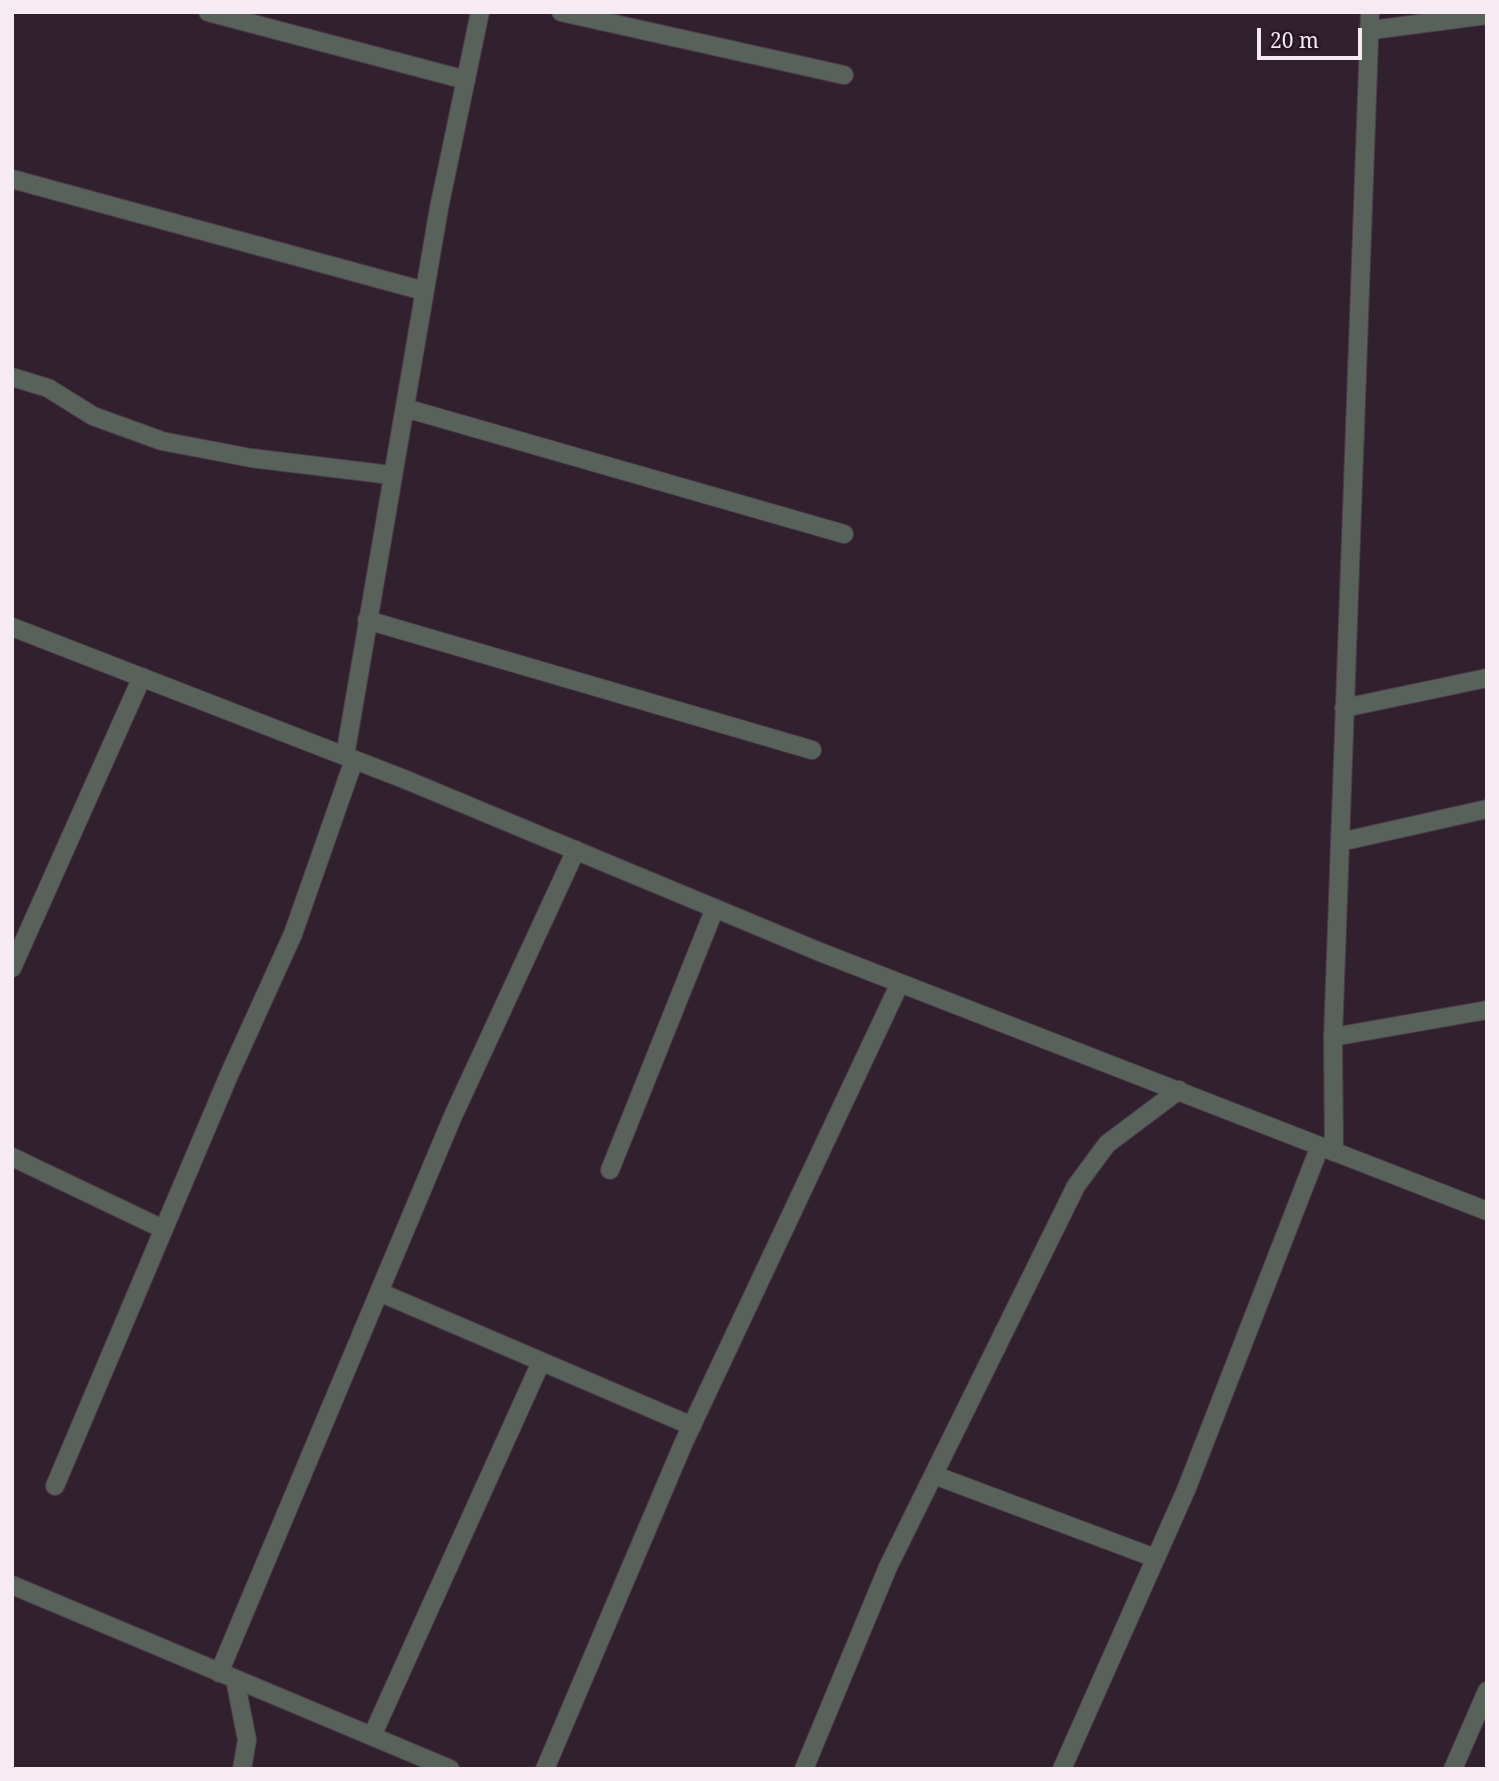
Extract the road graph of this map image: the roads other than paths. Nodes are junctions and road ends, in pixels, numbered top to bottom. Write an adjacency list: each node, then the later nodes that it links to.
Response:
1 (208, 12): 7 (street)
2 (480, 12): 7 (street)
3 (561, 12): 6 (street)
4 (1487, 15): 5 (street)
5 (1371, 21): 18 (street)
6 (844, 75)
7 (466, 80): 9 (street)
8 (12, 179): 9 (street)
9 (424, 291): 11 (street)
10 (12, 377): 12 (street)
11 (405, 408): 12 (street); 13 (street)
12 (391, 475): 14 (street)
13 (844, 534)
14 (368, 620): 19 (street); 20 (street)
15 (12, 627): 16 (street)
16 (142, 677): 20 (street); 25 (street)
17 (1487, 678): 18 (street)
18 (1345, 708): 22 (street)
19 (812, 750)
20 (350, 758): 23 (street); 34 (street)
21 (1487, 808): 22 (street)
22 (1340, 842): 28 (street)
23 (576, 850): 24 (street); 35 (street)
24 (715, 908): 26 (street); 32 (street)
25 (12, 968)
26 (900, 983): 29 (street); 37 (street)
27 (1487, 1010): 28 (street)
28 (1333, 1037): 30 (street)
29 (1179, 1090): 30 (street); 38 (street)
30 (1327, 1149): 33 (street); 40 (street)
31 (12, 1157): 34 (street)
32 (610, 1170)
33 (1487, 1211)
34 (163, 1228): 39 (street)
35 (379, 1292): 36 (street); 42 (street)
36 (541, 1362): 37 (street); 44 (street)
37 (692, 1426): 47 (street)
38 (933, 1475): 40 (street); 48 (street)
39 (55, 1486)
40 (1155, 1558): 49 (street)
41 (12, 1585): 42 (street)
42 (227, 1676): 44 (street); 45 (street)
43 (1487, 1691): 50 (street)
44 (372, 1736): 46 (street)
45 (242, 1769)
46 (450, 1769)
47 (545, 1769)
48 (804, 1769)
49 (1062, 1769)
50 (1453, 1769)

